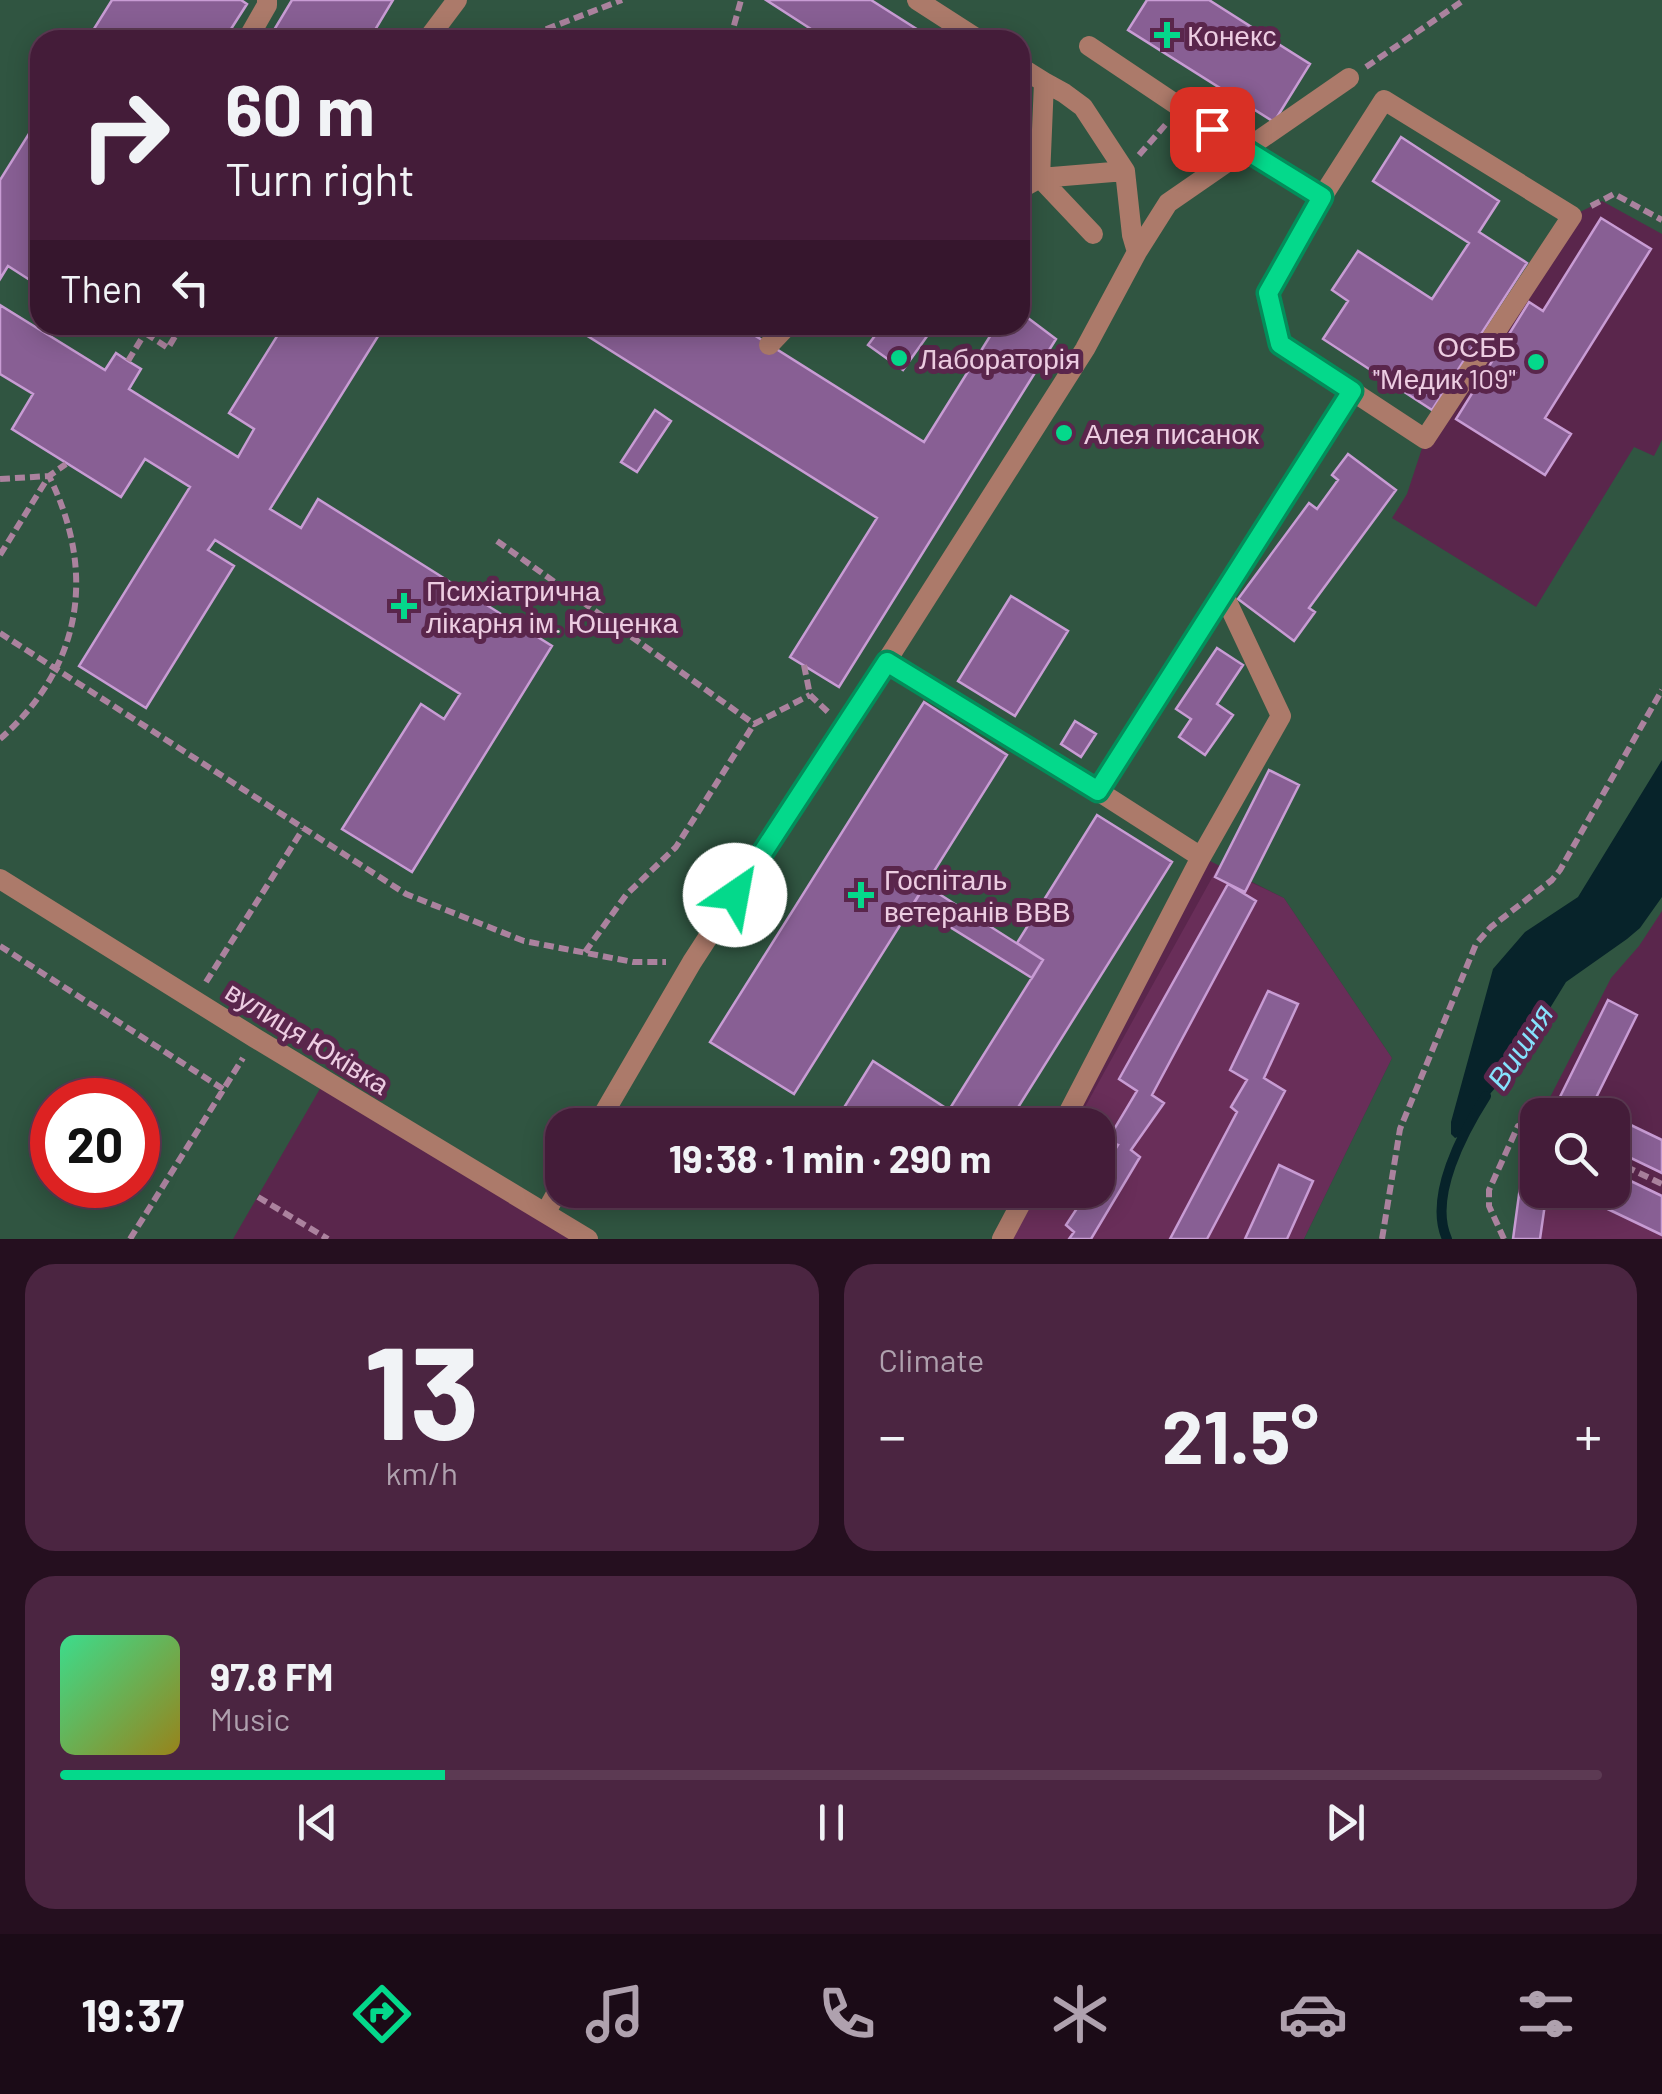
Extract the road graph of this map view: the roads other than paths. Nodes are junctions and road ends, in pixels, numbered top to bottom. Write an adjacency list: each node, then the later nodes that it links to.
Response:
1 (267, 0): 4 (street)
2 (457, 0): 5 (street)
3 (917, 0): 6 (street)
4 (253, 30)
5 (435, 30)
6 (964, 30)
7 (1089, 46): 11 (street)
8 (1030, 73): 10 (street)
9 (1350, 78): 11 (street)
10 (1044, 82): 12 (street); 13 (street)
11 (1244, 150): 15 (street); 17 (street)
12 (1125, 171): 13 (street); 17 (street)
13 (1040, 178): 14 (street); 16 (street)
14 (1030, 184)
15 (1322, 197): 20 (street); 20 (street)
16 (1092, 234)
17 (1137, 252): 22 (street)
18 (778, 335): 19 (street)
19 (769, 344)
20 (1352, 391): 21 (street)
21 (1224, 595): 23 (street); 24 (street)
22 (887, 662): 23 (street); 26 (street)
23 (1098, 791): 24 (street)
24 (1202, 857): 27 (street)
25 (0, 879): 30 (street, вулиця Юківка)
26 (607, 1108)
27 (1071, 1108)
28 (548, 1208): 30 (street)
29 (1018, 1208): 32 (street)
30 (546, 1212): 31 (street, вулиця Юківка)
31 (588, 1239)
32 (1002, 1239)

